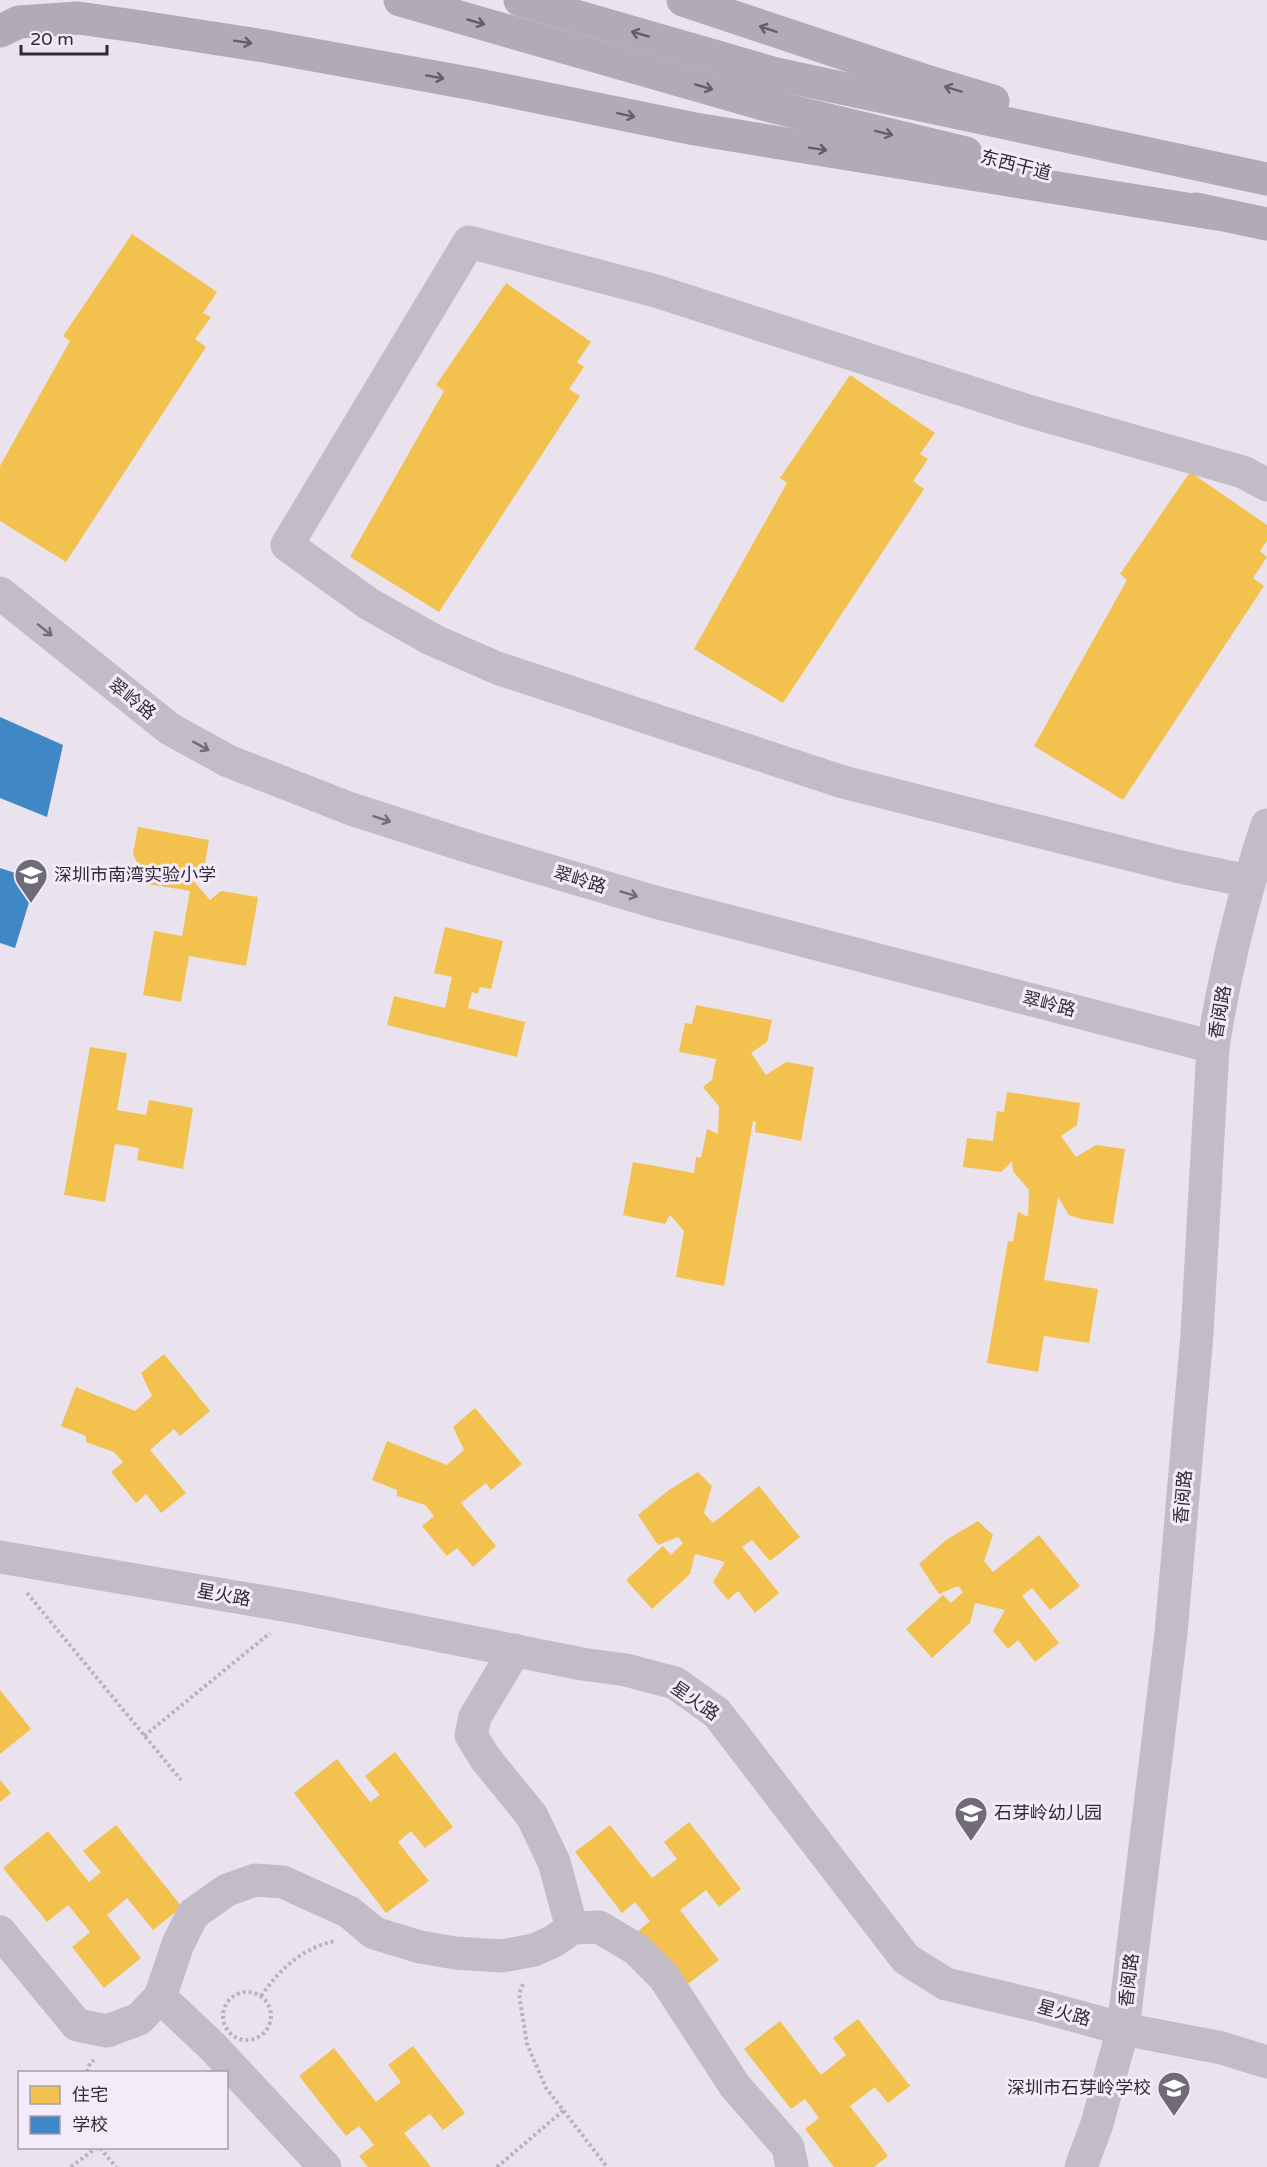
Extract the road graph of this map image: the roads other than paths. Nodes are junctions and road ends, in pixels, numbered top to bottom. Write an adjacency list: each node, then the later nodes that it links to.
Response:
1 (400, 0): 7 (main road, 东西干道, one-way to 7)
2 (520, 0): 5 (main road, 东西干道, one-way to 2)
3 (684, 0): 5 (main road, one-way to 3)
4 (0, 31): 7 (main road, one-way to 7)
5 (1231, 172): 6 (main road, 东西干道)
6 (1267, 179)
7 (1216, 214): 8 (main road, 东西干道)
8 (1267, 224)
9 (1267, 485): 12 (street)
10 (0, 593): 13 (street, 翠岭路, one-way to 13)
11 (1267, 825): 12 (street, 香阅路)
12 (1248, 881): 13 (street, 香阅路)
13 (1213, 1047): 19 (street, 香阅路)
14 (0, 1557): 15 (street, 星火路)
15 (515, 1650): 16 (street); 19 (street, 星火路)
16 (572, 1928): 18 (street); 22 (street)
17 (0, 1932): 18 (street)
18 (159, 1997): 21 (street)
19 (1123, 2029): 20 (street, 星火路); 23 (street, 香阅路)
20 (1267, 2062)
21 (325, 2167)
22 (792, 2167)
23 (1082, 2167)

